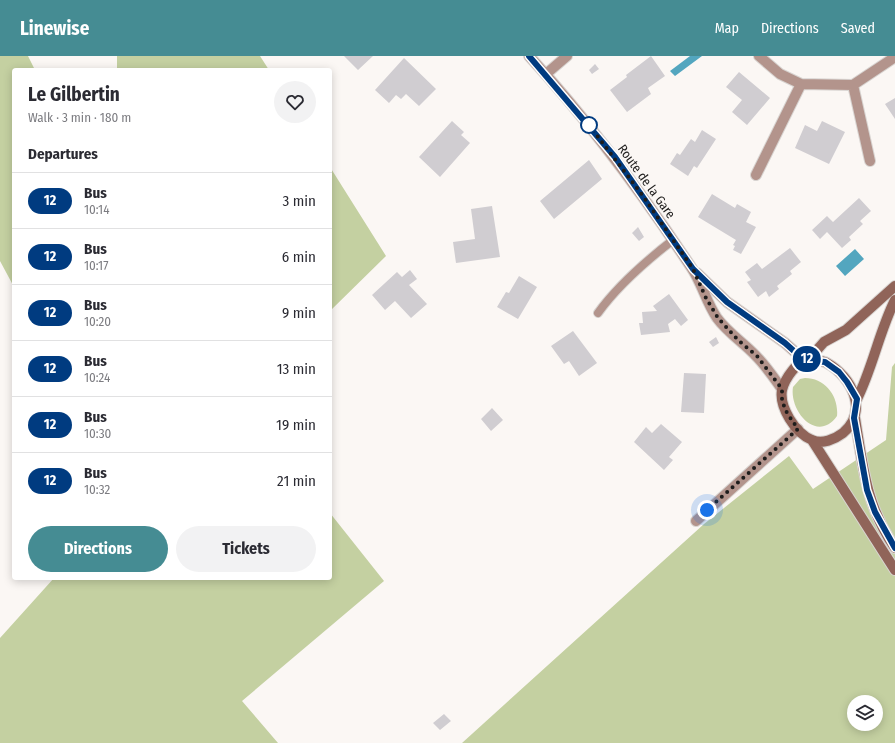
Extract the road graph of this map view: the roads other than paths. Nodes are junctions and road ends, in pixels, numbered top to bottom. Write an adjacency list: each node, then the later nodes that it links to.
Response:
1 (529, 56): 5 (street, Route de la Gare)
2 (566, 56): 5 (street)
3 (759, 56): 6 (street)
4 (895, 56): 7 (street)
5 (546, 74): 10 (street, Route de la Gare)
6 (801, 84): 7 (street); 9 (street)
7 (854, 85): 8 (street)
8 (870, 161)
9 (756, 175)
10 (673, 240): 11 (street, Route de la Gare); 14 (lane)
11 (693, 269): 15 (street, Route de la Gare); 16 (street, Route de la Gare)
12 (895, 286): 15 (main road)
13 (895, 300): 17 (main road)
14 (598, 313)
15 (806, 359): 16 (main road); 17 (main road, Route de la Gare)
16 (782, 389): 19 (main road, Route de la Gare)
17 (857, 399): 18 (main road)
18 (854, 418): 20 (main road); 22 (main road)
19 (798, 429): 20 (main road, Route de la Gare); 21 (street)
20 (812, 440): 23 (main road, Route de la Gare)
21 (696, 520)
22 (895, 548)
23 (895, 570)

